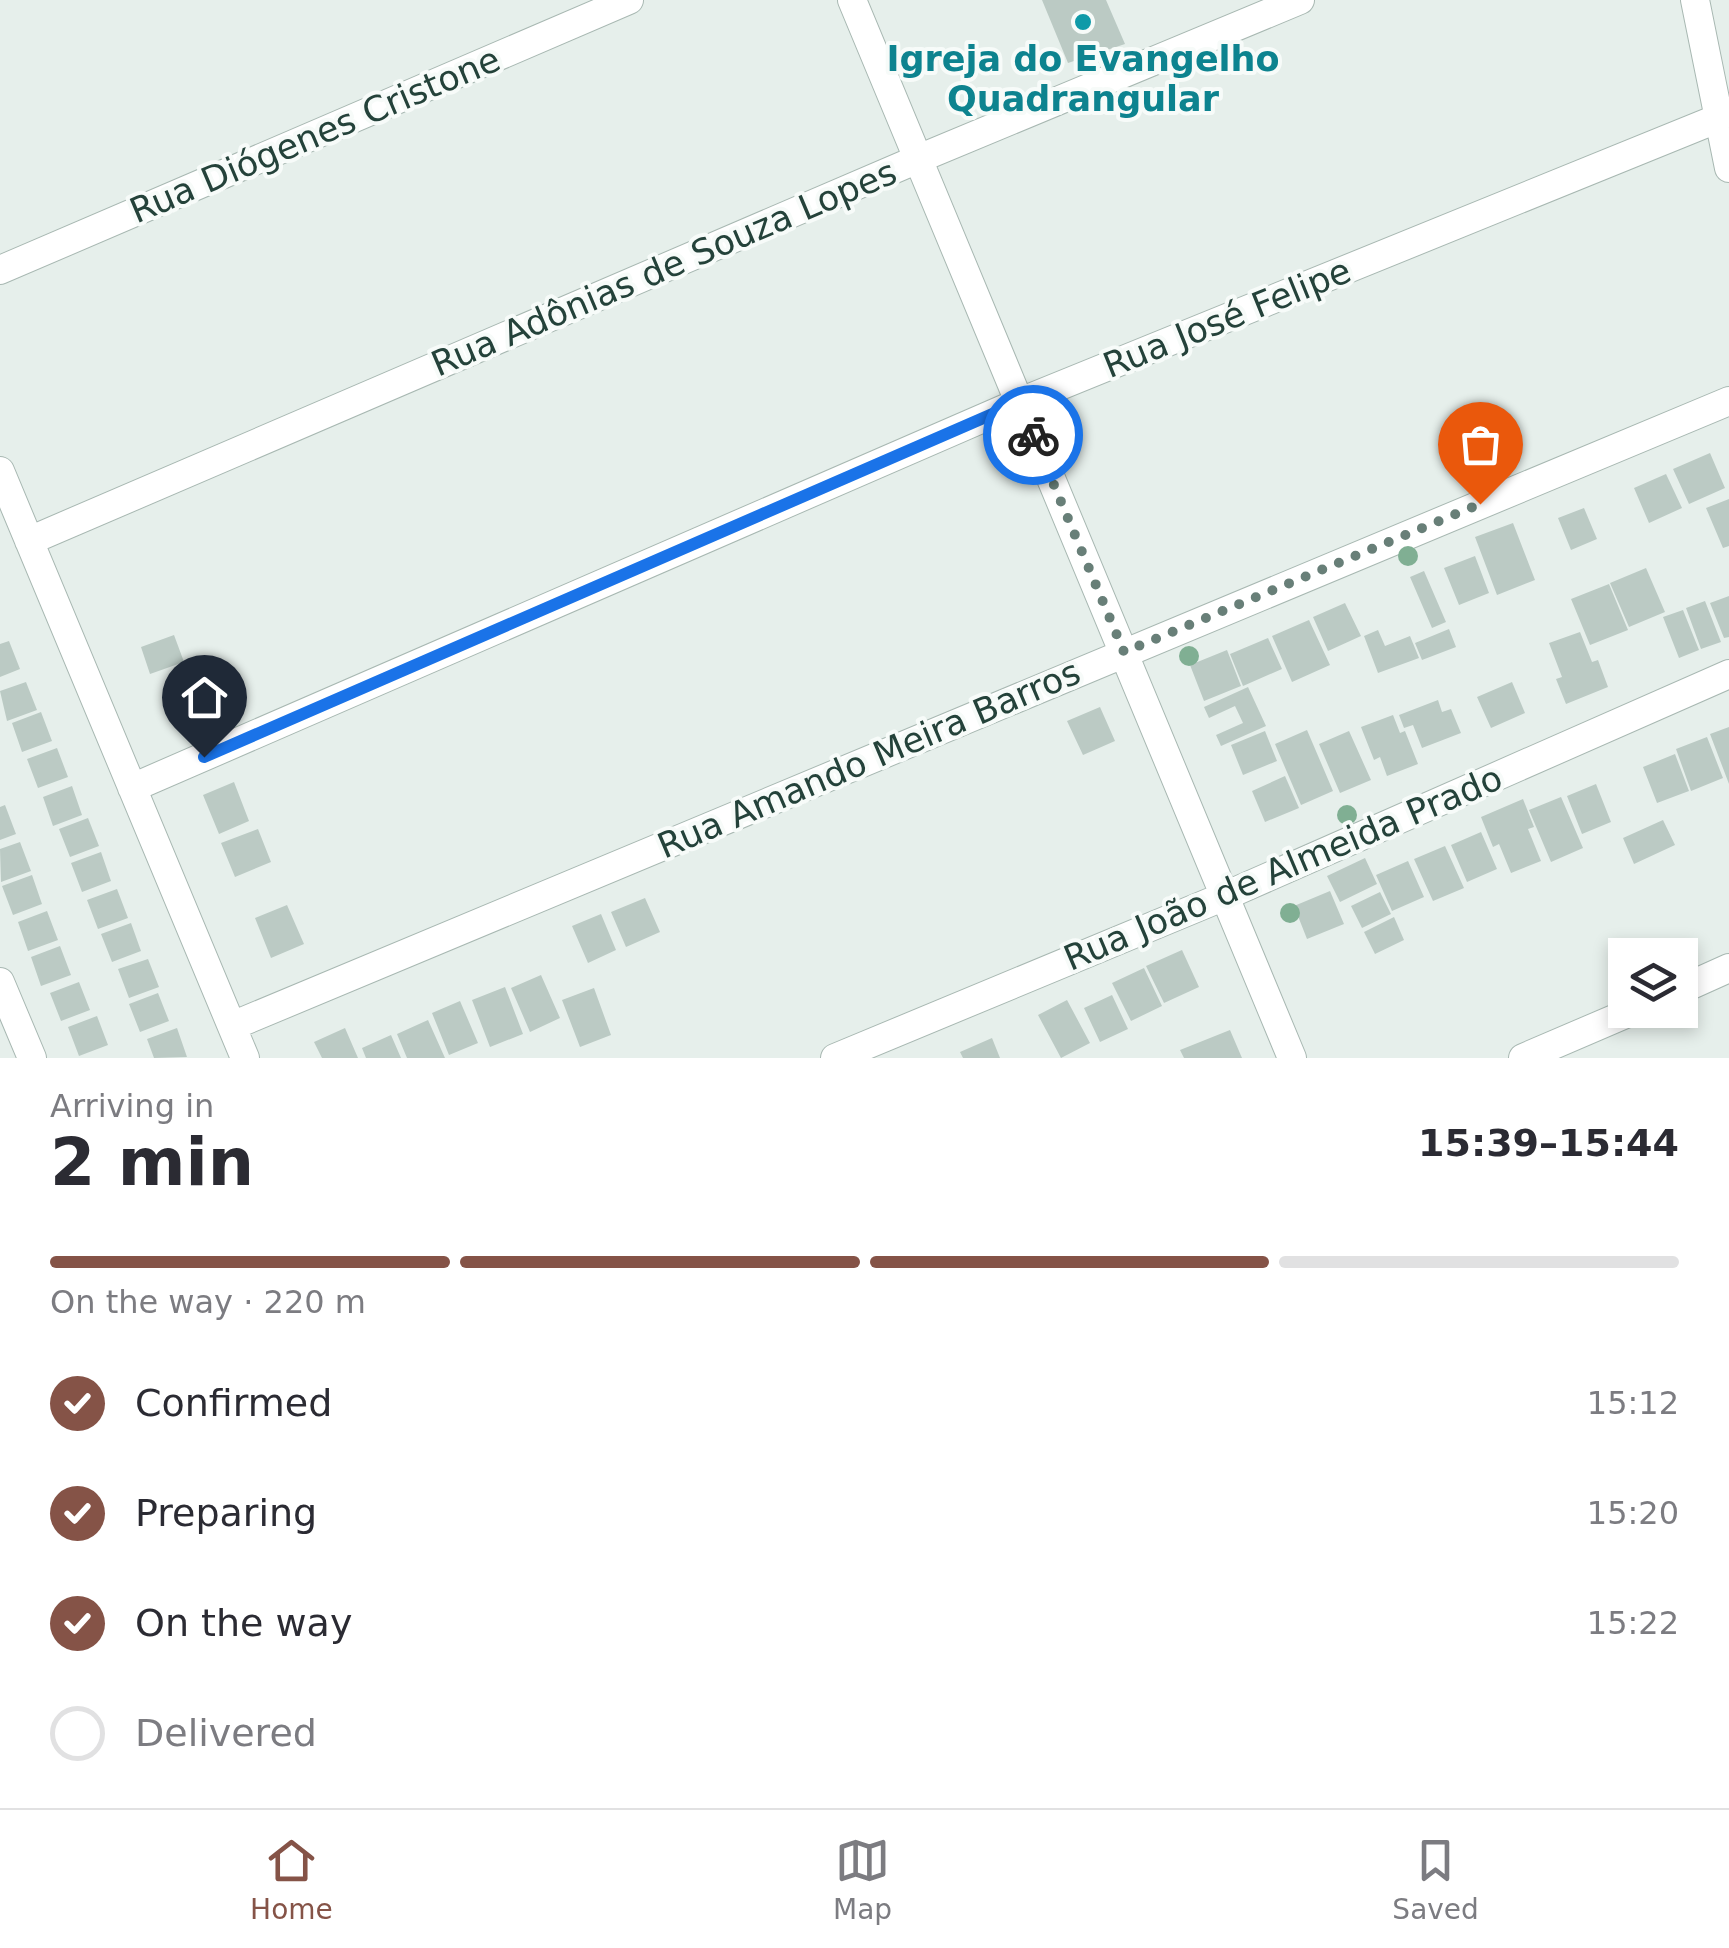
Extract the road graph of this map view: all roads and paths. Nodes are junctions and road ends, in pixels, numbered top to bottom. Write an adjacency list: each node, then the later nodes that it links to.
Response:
1 (630, 0): 8 (street, Rua Diógenes Cristone)
2 (852, 0): 6 (street)
3 (1300, 0): 6 (street, Rua Adônias de Souza Lopes)
4 (1695, 0): 5 (street)
5 (1719, 118): 7 (street); 10 (street, Rua José Felipe)
6 (918, 159): 10 (street); 12 (street, Rua Adônias de Souza Lopes)
7 (1729, 168)
8 (0, 270)
9 (1729, 401): 13 (street, Rua Amando Meira Barros)
10 (1020, 402): 13 (street); 15 (street, Rua José Felipe)
11 (0, 471): 12 (street)
12 (30, 541): 15 (street)
13 (1124, 652): 16 (street); 21 (street, Rua Amando Meira Barros)
14 (1729, 674): 16 (street, Rua João de Almeida Prado)
15 (132, 788): 21 (street)
16 (1225, 896): 25 (street, Rua João de Almeida Prado); 26 (street)
17 (1729, 968): 19 (street)
18 (0, 982): 23 (street)
19 (1698, 982)
20 (1608, 1025): 22 (street)
21 (232, 1026): 24 (street)
22 (1561, 1051): 27 (street)
23 (32, 1058)
24 (245, 1058)
25 (836, 1058)
26 (1292, 1058)
27 (1523, 1058)

